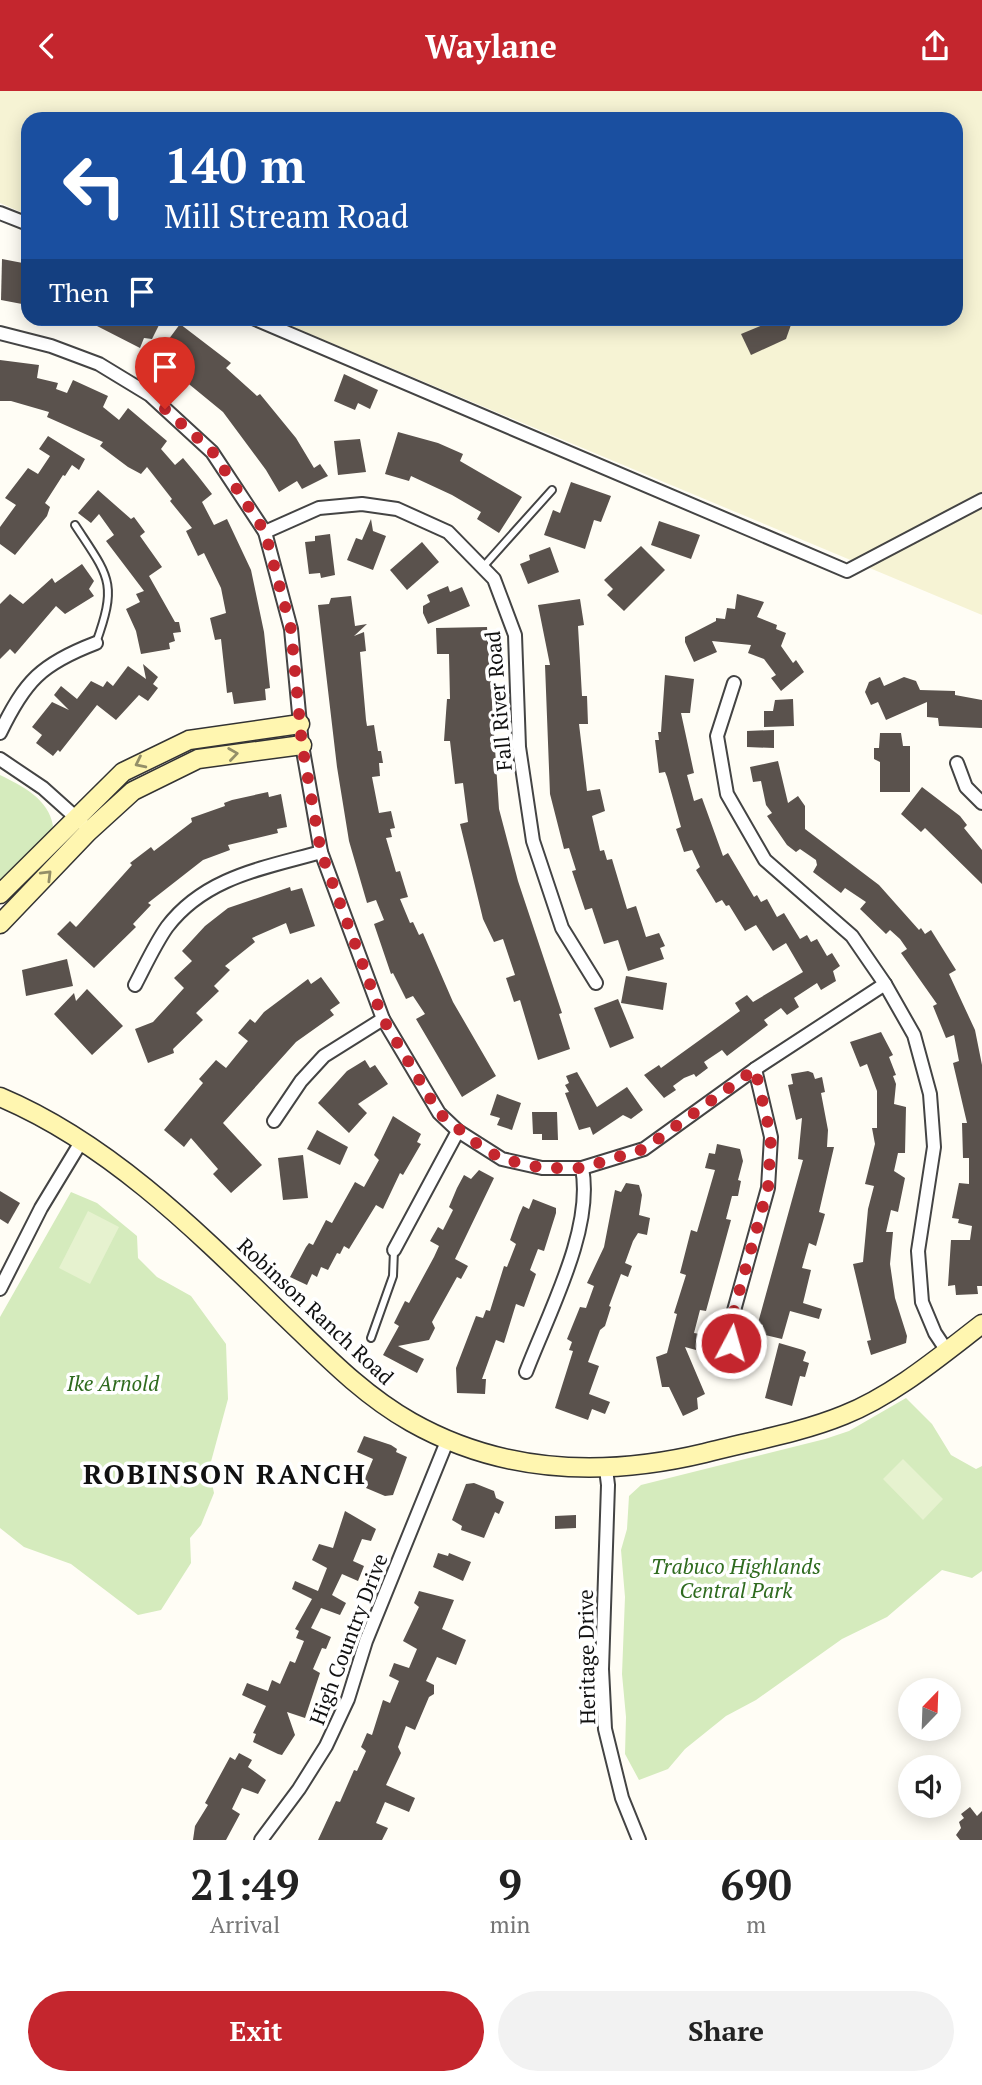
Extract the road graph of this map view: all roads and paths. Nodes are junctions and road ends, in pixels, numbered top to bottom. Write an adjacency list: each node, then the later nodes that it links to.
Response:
1 (0, 213): 2 (street)
2 (21, 221)
3 (271, 326): 6 (street)
4 (0, 333): 8 (street)
5 (552, 490): 9 (lane)
6 (982, 500)
7 (75, 526): 10 (lane)
8 (265, 532): 9 (street, Fall River Road); 12 (street)
9 (483, 567): 23 (street, Fall River Road)
10 (96, 643): 13 (street)
11 (734, 683): 25 (street)
12 (300, 724): 14 (street); 18 (street, one-way to 18)
13 (0, 733)
14 (302, 745): 19 (street, one-way to 14); 20 (street)
15 (0, 759): 18 (street)
16 (957, 763): 17 (street)
17 (982, 803)
18 (77, 816): 19 (street); 21 (street)
19 (88, 832): 22 (street, one-way to 19)
20 (321, 852): 24 (street); 26 (street)
21 (0, 894)
22 (0, 924)
23 (596, 983)
24 (135, 985)
25 (886, 985): 27 (street); 38 (street)
26 (383, 1019): 29 (street); 30 (street)
27 (755, 1069): 32 (street); 39 (street)
28 (0, 1097): 31 (street, Robinson Ranch Road)
29 (274, 1121)
30 (458, 1131): 32 (street); 33 (street)
31 (81, 1142): 34 (street); 41 (street, Robinson Ranch Road)
32 (582, 1168): 40 (street)
33 (394, 1250): 37 (lane)
34 (6, 1263): 35 (street)
35 (0, 1289)
36 (982, 1324): 38 (street, Robinson Ranch Road)
37 (371, 1338)
38 (947, 1351): 42 (street, Robinson Ranch Road)
39 (731, 1362)
40 (526, 1372)
41 (448, 1439): 42 (street, Robinson Ranch Road); 43 (street, High Country Drive)
42 (606, 1469): 44 (street, Heritage Drive)
43 (261, 1840)
44 (639, 1840)

